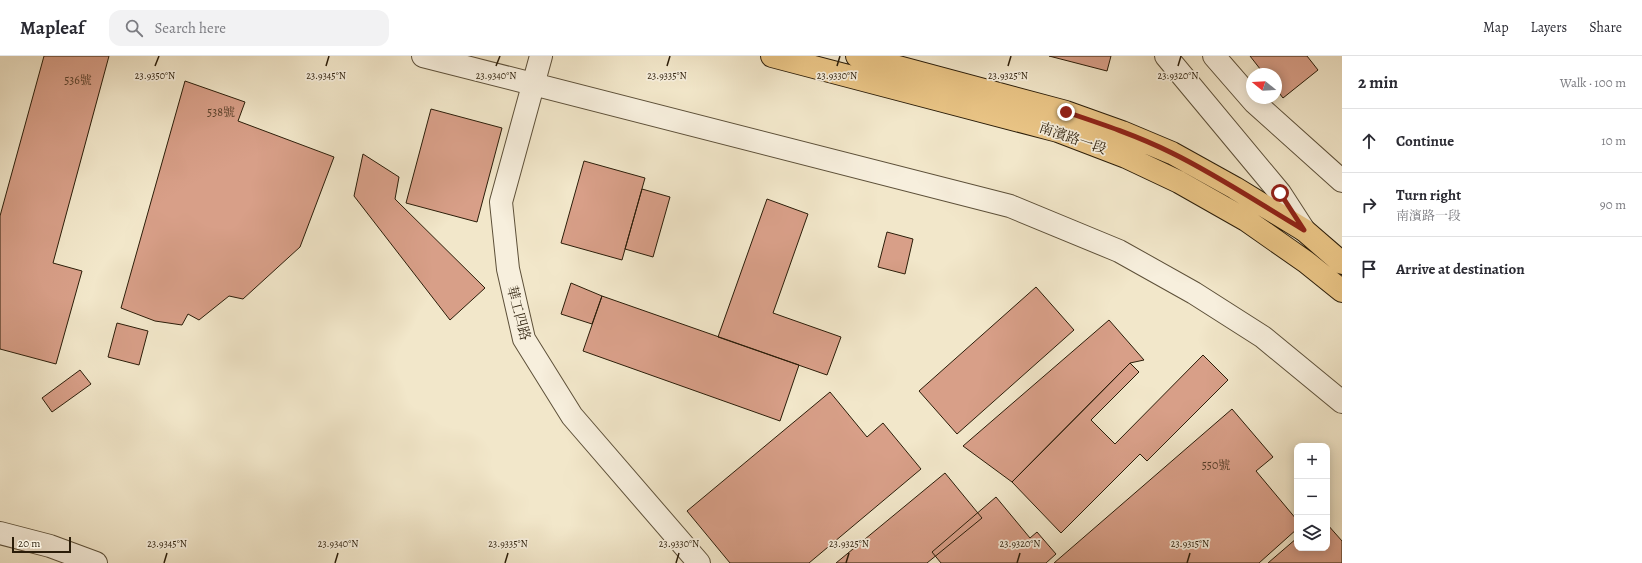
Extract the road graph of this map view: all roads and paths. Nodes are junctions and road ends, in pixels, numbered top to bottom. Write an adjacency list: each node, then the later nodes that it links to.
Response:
1 (423, 56): 7 (street)
2 (541, 56): 7 (street, 華工四路)
3 (772, 56): 11 (main road, 南濱路一段)
4 (857, 56): 9 (main road, 南濱路一段)
5 (1166, 56): 9 (street)
6 (1214, 56): 8 (street)
7 (533, 85): 12 (street); 15 (street, 華工四路)
8 (1342, 181)
9 (1304, 230): 10 (main road, 南濱路一段)
10 (1342, 263)
11 (1342, 291)
12 (1342, 402)
13 (0, 533): 14 (street)
14 (96, 563)
15 (699, 563)

